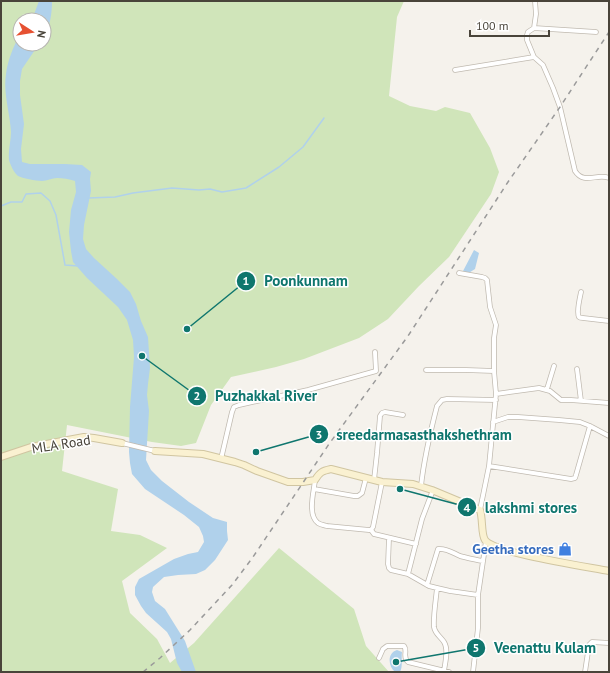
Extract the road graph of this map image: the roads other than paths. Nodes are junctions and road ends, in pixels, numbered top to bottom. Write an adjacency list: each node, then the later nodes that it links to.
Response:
1 (535, 1): 2 (street)
2 (534, 28): 3 (street); 4 (street)
3 (596, 32)
4 (534, 57): 5 (street); 6 (street)
5 (454, 70)
6 (609, 178)
7 (459, 273): 14 (street)
8 (581, 292): 9 (street)
9 (609, 321)
10 (375, 352): 27 (street)
11 (554, 366): 15 (street)
12 (577, 369): 18 (street)
13 (426, 370): 14 (street)
14 (494, 371): 16 (street)
15 (547, 389): 16 (street); 18 (street)
16 (496, 394): 17 (street)
17 (496, 400): 21 (street); 33 (street)
18 (581, 401): 19 (street)
19 (609, 403)
20 (403, 414): 31 (street)
21 (493, 422): 22 (street); 28 (street)
22 (590, 426): 23 (street); 28 (street)
23 (609, 436)
24 (122, 443): 25 (street); 26 (street, MLA Road)
25 (155, 451): 27 (street)
26 (1, 457)
27 (221, 459): 30 (street)
28 (489, 466): 36 (street)
29 (366, 478): 30 (street); 31 (street); 34 (street)
30 (315, 480): 34 (street)
31 (374, 480): 32 (street)
32 (382, 482): 33 (street); 37 (street)
33 (420, 486): 35 (street)
34 (314, 489): 37 (street)
35 (433, 490): 36 (street); 40 (street)
36 (480, 510): 39 (street)
37 (371, 530): 38 (street)
38 (389, 538): 40 (street); 43 (street)
39 (486, 541): 41 (street); 42 (street)
40 (416, 544): 43 (street)
41 (483, 561): 44 (street); 46 (street)
42 (609, 571)
43 (408, 574): 44 (street)
44 (427, 584): 45 (street)
45 (437, 588): 46 (street); 49 (street)
46 (478, 595): 51 (street)
47 (609, 643): 52 (street)
48 (380, 658): 49 (street)
49 (444, 671): 50 (street)
50 (449, 672)
51 (474, 672)
52 (586, 672)

